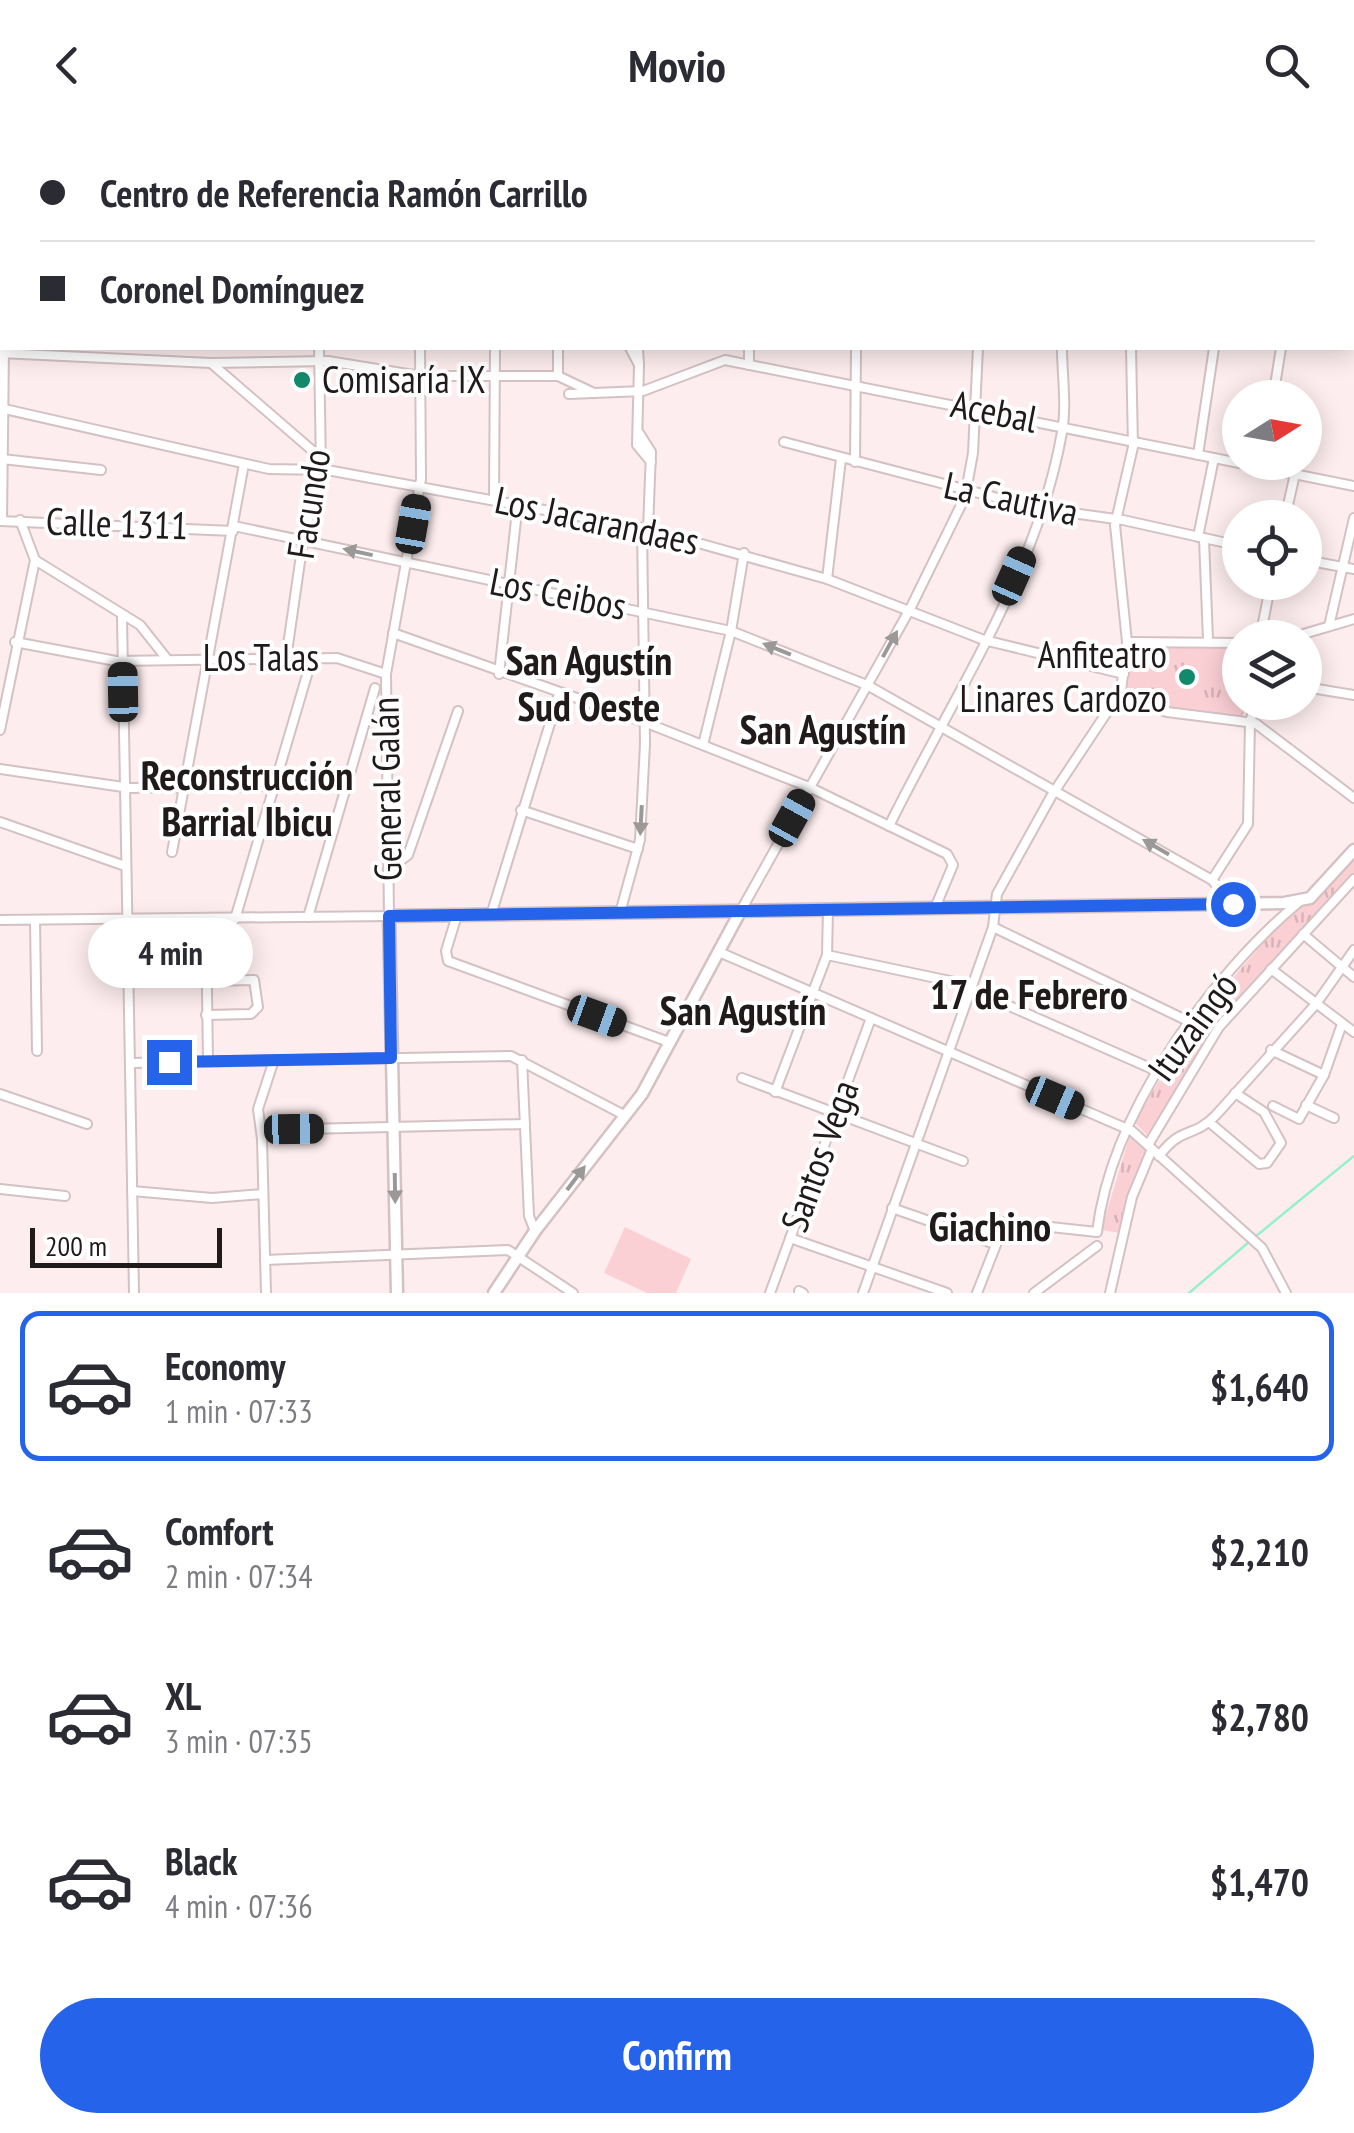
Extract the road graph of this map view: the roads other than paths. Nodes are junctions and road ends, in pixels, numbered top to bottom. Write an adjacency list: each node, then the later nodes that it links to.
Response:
1 (180, 350): 16 (street)
2 (319, 350): 17 (street, Facundo)
3 (420, 350): 21 (street, General Galán)
4 (495, 350): 23 (street)
5 (558, 350): 22 (street)
6 (631, 350): 19 (street)
7 (638, 350): 19 (street)
8 (749, 350): 20 (street)
9 (856, 350): 25 (street)
10 (978, 350): 30 (street)
11 (1062, 350): 31 (street)
12 (1131, 350): 33 (street)
13 (1214, 350): 34 (street)
14 (1281, 350): 24 (street)
15 (2, 351): 16 (street); 29 (street)
16 (179, 360): 18 (street)
17 (320, 360): 18 (street); 21 (street); 35 (street, Facundo)
18 (211, 363): 35 (street)
19 (638, 365): 26 (street)
20 (749, 365): 25 (street, Acebal); 26 (street, Acebal)
21 (420, 376): 23 (street); 45 (street, General Galán)
22 (558, 376): 23 (street); 28 (street)
23 (495, 377): 48 (street)
24 (1276, 380)
25 (856, 385): 30 (street, Acebal); 40 (street)
26 (638, 392): 28 (street, Acebal); 55 (street)
27 (568, 394): 28 (street, Acebal)
28 (594, 394)
29 (0, 408): 38 (street); 41 (street, Los Jacarandaes)
30 (977, 408): 31 (street, Acebal); 47 (street)
31 (1063, 425): 33 (street, Acebal); 50 (street)
32 (784, 442): 36 (street, La Cautiva)
33 (1133, 442): 34 (street, Acebal); 52 (street)
34 (1198, 455): 37 (street, Acebal)
35 (321, 458): 42 (street, Facundo)
36 (841, 458): 40 (street, La Cautiva); 66 (street)
37 (1214, 458): 39 (street, Acebal); 57 (street)
38 (2, 459): 43 (street); 54 (street)
39 (1222, 459)
40 (854, 462): 47 (street, La Cautiva)
41 (244, 464): 42 (street, Los Jacarandaes); 56 (street)
42 (320, 469): 45 (street, Los Jacarandaes); 58 (street, Facundo)
43 (101, 470)
44 (1322, 479): 46 (street, Acebal)
45 (420, 486): 48 (street, Los Jacarandaes); 62 (street, General Galán)
46 (1354, 486)
47 (967, 492): 50 (street, La Cautiva); 68 (street)
48 (494, 498): 49 (street, Los Jacarandaes)
49 (518, 502): 55 (street, Los Jacarandaes); 67 (street)
50 (1042, 509): 52 (street, La Cautiva); 76 (street)
51 (1354, 518): 64 (street)
52 (1116, 519): 57 (street, La Cautiva); 80 (street)
53 (20, 520): 54 (street, Calle 1311); 56 (street, Calle 1311); 61 (street)
54 (1, 521)
55 (645, 528): 60 (street, Los Jacarandaes); 69 (street)
56 (233, 529): 58 (street, Los Ceibos); 81 (street)
57 (1201, 538): 59 (street, La Cautiva); 77 (street)
58 (303, 541): 62 (street, Los Ceibos, one-way to 58); 82 (street, Facundo)
59 (1222, 542)
60 (744, 553): 66 (street, Los Jacarandaes); 74 (street)
61 (35, 560): 70 (street); 79 (street)
62 (406, 562): 67 (street, Los Ceibos); 75 (street, General Galán)
63 (1322, 563): 64 (street)
64 (1342, 567): 65 (street); 72 (street)
65 (1354, 570)
66 (827, 580): 68 (street, Los Jacarandaes)
67 (510, 584): 69 (street, Los Ceibos); 87 (street)
68 (910, 609): 76 (street, Los Jacarandaes); 89 (street, one-way to 68)
69 (642, 610): 74 (street, Los Ceibos); 97 (street)
70 (122, 617): 84 (street); 85 (street)
71 (1354, 619): 72 (street)
72 (1329, 626): 73 (street)
73 (1322, 628)
74 (731, 630): 89 (street, Los Ceibos, one-way to 74); 100 (street)
75 (393, 633): 86 (street, General Galán); 87 (street)
76 (984, 640): 88 (street, Los Jacarandaes); 98 (street)
77 (1208, 640): 78 (street); 80 (street)
78 (1222, 641)
79 (16, 642): 85 (street, Los Talas); 99 (street)
80 (1127, 642): 88 (street)
81 (208, 658): 82 (street, Los Talas); 84 (street, Los Talas); 104 (street)
82 (286, 658): 83 (street, Los Talas)
83 (312, 658): 86 (street, Los Talas); 105 (street)
84 (167, 659): 85 (street, Los Talas)
85 (122, 661): 107 (street)
86 (386, 674): 117 (street, General Galán)
87 (499, 674): 92 (street)
88 (1124, 674): 94 (street)
89 (867, 685): 98 (street, Los Ceibos); 106 (street)
90 (375, 688): 103 (street)
91 (1322, 690): 93 (street)
92 (559, 694): 97 (street); 110 (street)
93 (1354, 695)
94 (1120, 697): 96 (street); 108 (street)
95 (458, 711): 117 (street)
96 (1250, 722): 109 (street); 119 (street)
97 (645, 723): 100 (street); 113 (street, one-way to 113)
98 (939, 724): 108 (street, Los Ceibos); 112 (street)
99 (0, 730)
100 (702, 744): 106 (street)
101 (0, 769): 107 (street)
102 (1354, 780): 109 (street)
103 (345, 785): 105 (street); 131 (street)
104 (183, 786): 105 (street); 107 (street); 115 (street)
105 (272, 786): 134 (street)
106 (809, 787): 112 (street); 126 (street)
107 (125, 788): 116 (street)
108 (1056, 789): 119 (street, Los Ceibos, one-way to 108); 123 (street)
109 (1350, 795)
110 (521, 810): 113 (street); 129 (street)
111 (0, 822): 116 (street)
112 (889, 826): 124 (street)
113 (638, 849): 127 (street)
114 (1354, 850): 120 (street, Ituzaingó)
115 (172, 852)
116 (126, 866): 136 (street)
117 (388, 870): 130 (street, General Galán)
118 (1354, 879): 139 (street, Ituzaingó)
119 (1212, 880): 121 (street, Los Ceibos)
120 (1299, 902): 122 (street); 132 (street, Ituzaingó)
121 (1233, 904): 122 (street); 123 (street)
122 (1272, 904): 132 (street)
123 (994, 907): 124 (street); 138 (street)
124 (935, 908): 125 (street)
125 (828, 910): 126 (street); 142 (street)
126 (740, 912): 127 (street); 141 (street)
127 (620, 913): 129 (street)
128 (456, 915): 129 (street); 130 (street); 155 (street)
129 (491, 915)
130 (389, 916): 131 (street); 159 (street, General Galán)
131 (308, 917): 134 (street)
132 (1280, 918): 152 (street, Ituzaingó)
133 (206, 919): 134 (street); 136 (street); 146 (street)
134 (235, 919)
135 (0, 920): 137 (street)
136 (126, 920): 137 (street); 163 (street)
137 (35, 921): 157 (street)
138 (993, 927): 147 (street); 152 (street)
139 (1303, 934): 143 (street); 144 (street, Ituzaingó)
140 (1354, 950): 143 (street)
141 (718, 952): 148 (street); 155 (street)
142 (827, 955): 147 (street); 148 (street)
143 (1340, 966): 145 (street); 149 (street)
144 (1271, 969): 149 (street); 182 (street, Ituzaingó)
145 (1354, 977)
146 (206, 981): 150 (street); 150 (street)
147 (971, 990): 158 (street); 164 (street)
148 (812, 993): 151 (street); 167 (street)
149 (1316, 1004): 153 (street); 156 (street)
150 (206, 1016): 162 (street)
151 (872, 1018): 158 (street); 172 (street, Santos Vega)
152 (1190, 1022): 164 (street, Ituzaingó)
153 (1342, 1024): 154 (street); 165 (street)
154 (1354, 1032)
155 (669, 1042): 173 (street)
156 (1271, 1050): 165 (street); 168 (street)
157 (37, 1051)
158 (948, 1051): 179 (street); 181 (street)
159 (391, 1058): 160 (street); 161 (street); 178 (street, General Galán)
160 (274, 1060): 162 (street); 180 (street)
161 (522, 1060): 173 (street); 177 (street)
162 (208, 1062): 163 (street)
163 (130, 1063): 185 (street)
164 (1158, 1071): 179 (street, Ituzaingó)
165 (1324, 1075): 170 (street)
166 (742, 1078): 167 (street)
167 (775, 1092): 172 (street)
168 (1234, 1093): 175 (street); 175 (street)
169 (0, 1094): 176 (street)
170 (1306, 1105): 171 (street); 174 (street)
171 (1273, 1106)
172 (835, 1114): 181 (street); 190 (street, Santos Vega)
173 (624, 1115): 189 (street, one-way to 173)
174 (1334, 1118)
175 (1209, 1122): 182 (street)
176 (87, 1124)
177 (525, 1124): 178 (street); 189 (street)
178 (393, 1128): 180 (street); 193 (street, General Galán, one-way to 193)
179 (1126, 1128): 182 (street); 191 (street, Ituzaingó)
180 (261, 1130): 186 (street)
181 (914, 1143): 183 (street); 188 (street)
182 (1153, 1150): 207 (street, Ituzaingó); 208 (street)
183 (962, 1161)
184 (0, 1189): 187 (street)
185 (132, 1191): 186 (street); 197 (street)
186 (263, 1194): 195 (street)
187 (65, 1196)
188 (892, 1208): 191 (street); 196 (street)
189 (535, 1231): 194 (street)
190 (790, 1238): 196 (street); 202 (street, Santos Vega)
191 (995, 1244): 205 (street)
192 (1097, 1246): 206 (street)
193 (396, 1255): 194 (street); 195 (street); 199 (street, General Galán)
194 (518, 1256): 200 (street); 201 (street)
195 (266, 1260): 198 (street)
196 (872, 1266): 203 (street); 204 (street)
197 (134, 1293)
198 (266, 1293)
199 (397, 1293)
200 (494, 1293)
201 (573, 1293)
202 (770, 1293)
203 (862, 1293)
204 (948, 1293)
205 (977, 1293)
206 (1034, 1293)
207 (1110, 1293)
208 (1286, 1293)

